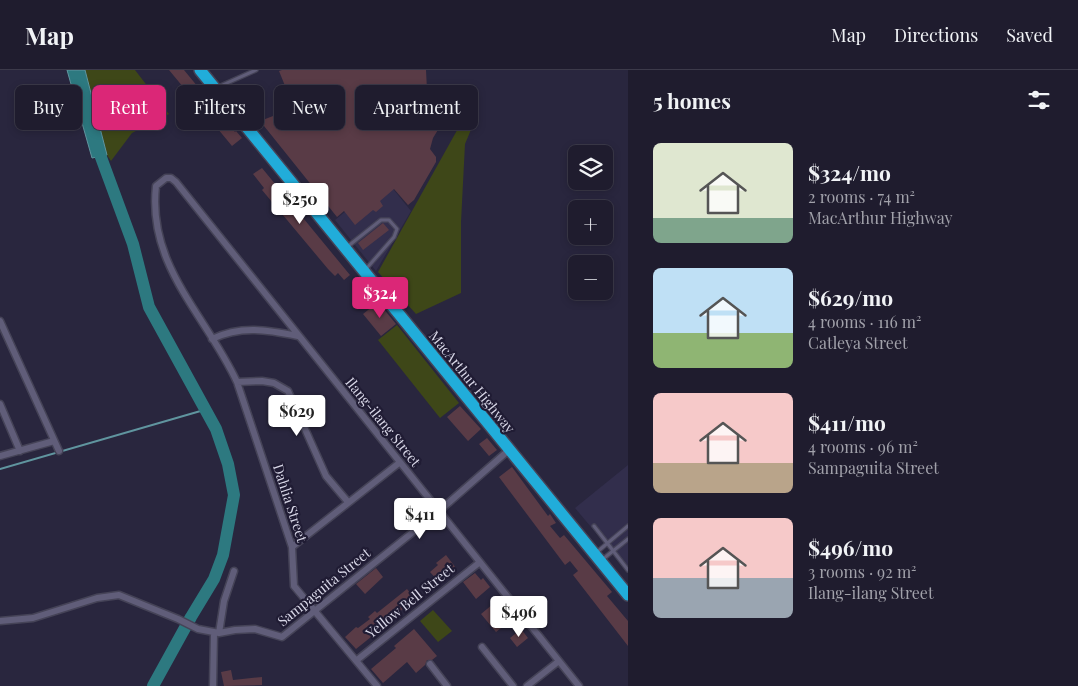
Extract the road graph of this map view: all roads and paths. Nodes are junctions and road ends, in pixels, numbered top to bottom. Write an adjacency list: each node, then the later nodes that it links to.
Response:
1 (200, 70): 3 (highway, MacArthur Highway)
2 (256, 70): 4 (lane)
3 (211, 85)
4 (223, 85)
5 (248, 130): 7 (highway, MacArthur Highway)
6 (166, 178): 10 (street, Ilang-ilang Street); 11 (street, Dahlia Street)
7 (345, 248): 8 (highway, MacArthur Highway); 8 (lane)
8 (364, 272): 15 (highway, MacArthur Highway)
9 (0, 321): 14 (street)
10 (298, 336): 11 (street); 19 (street, Ilang-ilang Street)
11 (212, 340): 12 (street, Dahlia Street)
12 (237, 382): 20 (street); 26 (street, Dahlia Street)
13 (0, 404): 16 (street)
14 (54, 441): 16 (street); 17 (street)
15 (509, 450): 21 (street, Sampaguita Street); 28 (highway, MacArthur Highway)
16 (20, 451): 18 (street)
17 (59, 451)
18 (0, 456)
19 (400, 463): 20 (street); 21 (street, Ilang-ilang Street)
20 (348, 502): 26 (street)
21 (438, 512): 29 (street, Ilang-ilang Street); 33 (street, Sampaguita Street)
22 (594, 526): 25 (lane)
23 (628, 526): 25 (lane)
24 (628, 539): 27 (lane)
25 (607, 543): 27 (lane); 28 (lane)
26 (292, 547): 33 (street, Dahlia Street)
27 (613, 551): 28 (lane); 30 (lane)
28 (597, 557): 32 (highway, MacArthur Highway)
29 (480, 562): 37 (street, Yellow Bell Street); 38 (street, Ilang-ilang Street)
30 (628, 570)
31 (234, 571): 35 (street)
32 (628, 595)
33 (316, 610): 35 (street, Sampaguita Street); 37 (street, Dahlia Street)
34 (0, 621): 35 (street, Sampaguita Street)
35 (217, 633): 40 (street)
36 (482, 647): 43 (street)
37 (357, 660): 41 (street, Dahlia Street)
38 (559, 661): 44 (street); 45 (street, Ilang-ilang Street)
39 (430, 664): 42 (street)
40 (213, 686)
41 (377, 686)
42 (447, 686)
43 (513, 686)
44 (527, 686)
45 (578, 686)

